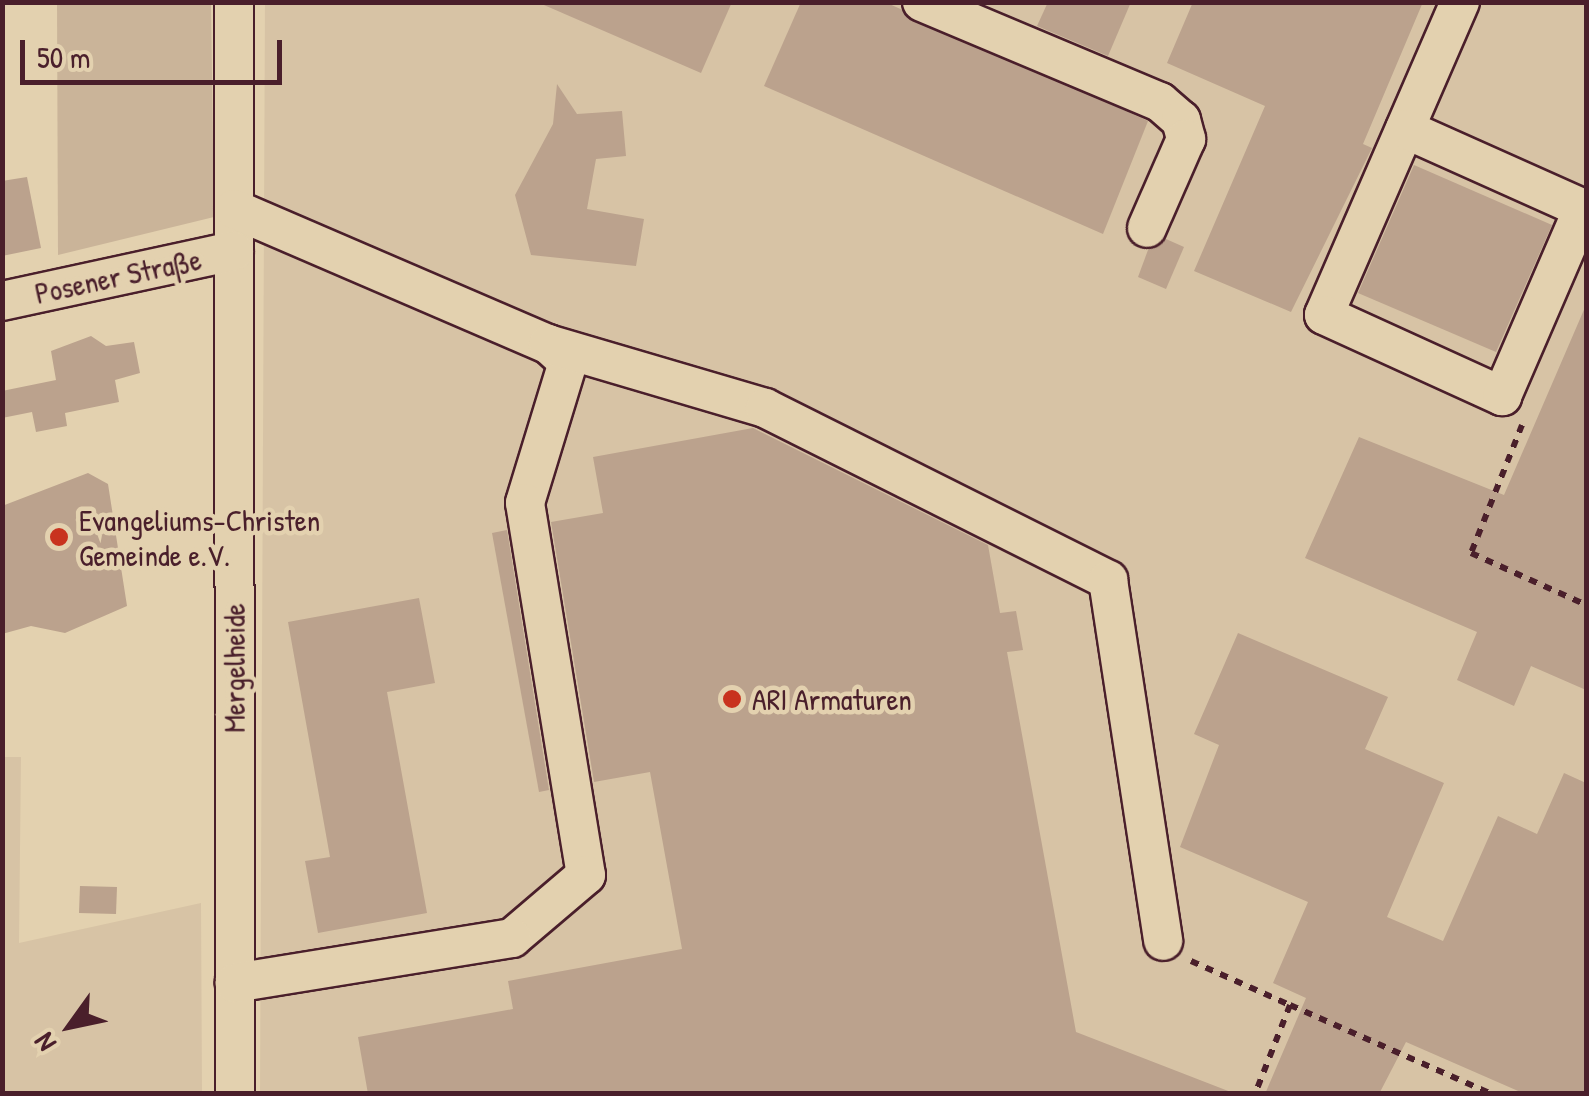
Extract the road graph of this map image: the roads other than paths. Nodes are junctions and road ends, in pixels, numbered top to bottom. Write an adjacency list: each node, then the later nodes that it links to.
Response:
1 (234, 2): 5 (street, Mergelheide)
2 (922, 2): 7 (street)
3 (1460, 2): 4 (street)
4 (1405, 129): 6 (street); 6 (street)
5 (234, 208): 8 (street, Mergelheide); 10 (street)
6 (1584, 210)
7 (1147, 228)
8 (234, 250): 9 (street, Posener Straße); 12 (street, Mergelheide)
9 (2, 301)
10 (548, 344): 11 (street); 12 (street)
11 (1163, 941)
12 (235, 982): 13 (street, Mergelheide)
13 (235, 1094)

